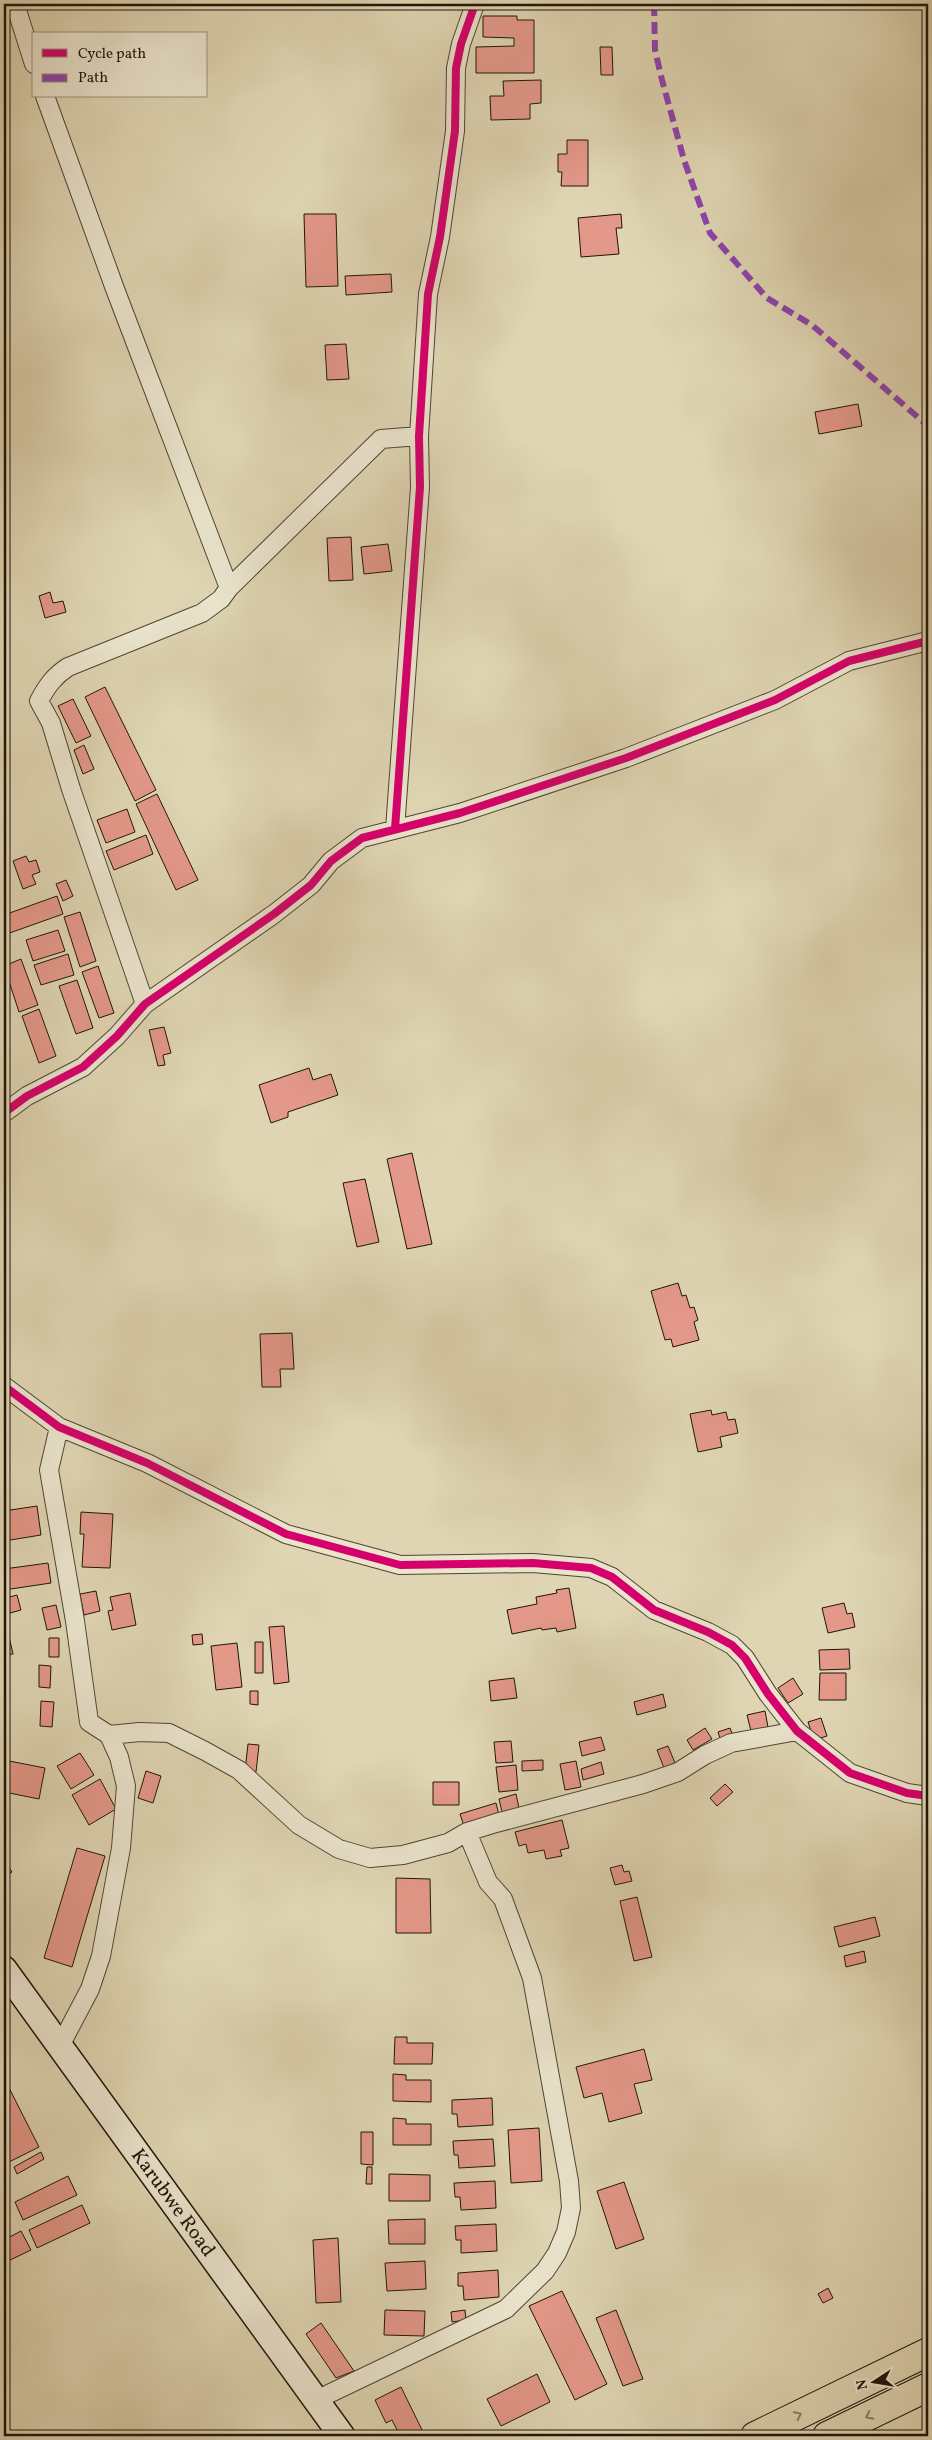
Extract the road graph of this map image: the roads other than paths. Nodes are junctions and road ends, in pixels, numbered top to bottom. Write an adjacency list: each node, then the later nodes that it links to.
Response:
1 (15, 4): 3 (street)
2 (475, 4): 5 (street)
3 (32, 58)
4 (47, 98): 6 (street)
5 (419, 436): 6 (street); 8 (street)
6 (229, 588): 9 (street)
7 (928, 640): 8 (street)
8 (395, 829): 9 (street)
9 (145, 1004): 10 (street)
10 (4, 1113)
11 (4, 1386): 12 (street)
12 (59, 1427): 13 (street); 14 (street)
13 (797, 1731): 15 (street); 16 (street)
14 (109, 1735): 16 (street); 18 (street)
15 (928, 1796)
16 (467, 1832): 21 (street)
17 (4, 1969): 18 (street, Karubwe Road)
18 (60, 2046): 21 (street, Karubwe Road)
19 (928, 2352): 23 (highway, one-way to 19)
20 (928, 2388): 24 (highway, one-way to 24)
21 (316, 2400): 22 (street, Karubwe Road)
22 (342, 2436)
23 (754, 2436)
24 (828, 2436)

